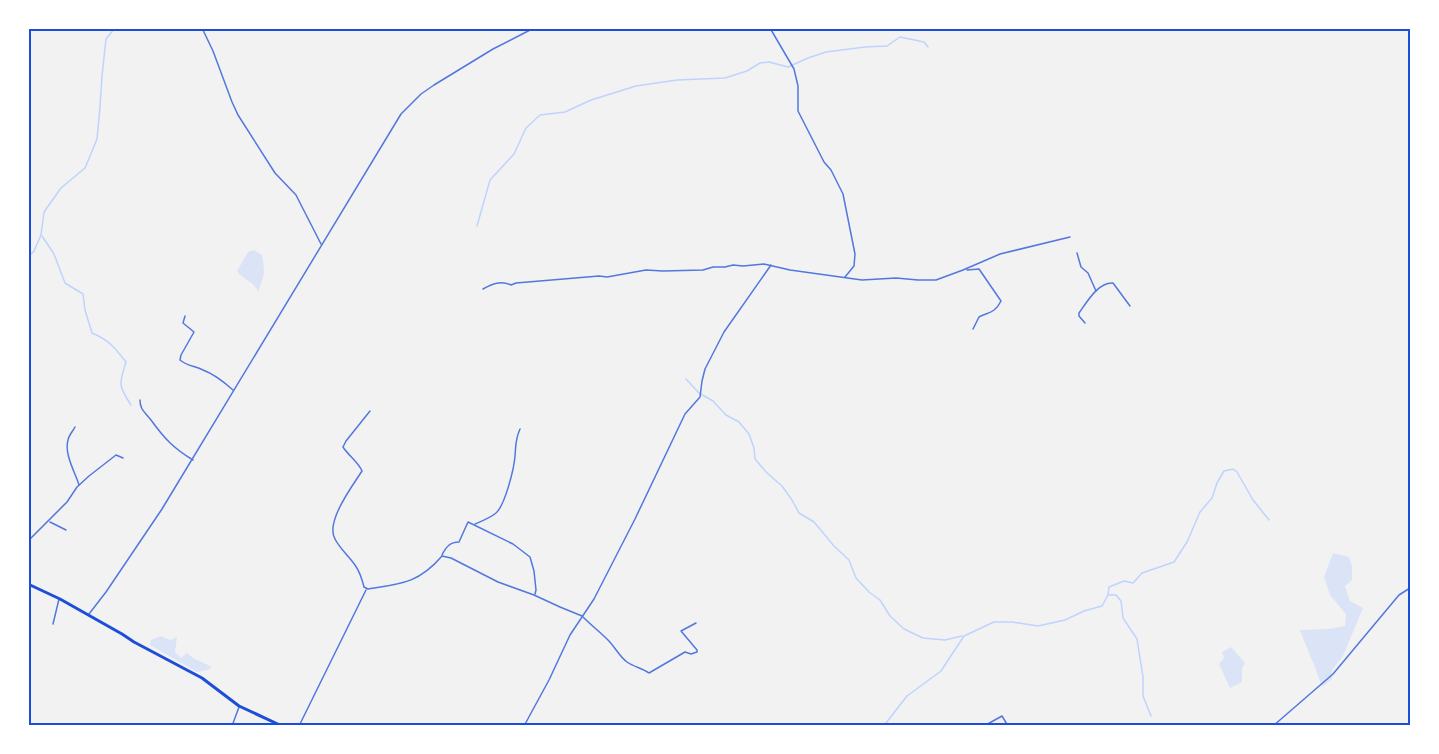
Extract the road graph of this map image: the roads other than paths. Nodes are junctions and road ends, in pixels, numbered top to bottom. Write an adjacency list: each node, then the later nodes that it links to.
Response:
1 (202, 28): 5 (street)
2 (534, 28): 5 (street)
3 (770, 28): 9 (street)
4 (1070, 237): 8 (street)
5 (322, 245): 16 (street)
6 (1077, 253): 11 (street)
7 (771, 265): 9 (street); 10 (street); 35 (street)
8 (963, 270): 9 (street); 15 (street)
9 (845, 277)
10 (483, 289)
11 (1096, 292): 12 (street); 14 (street)
12 (1131, 306)
13 (185, 316): 16 (street)
14 (1085, 323)
15 (973, 329)
16 (234, 390): 22 (street)
17 (140, 400): 22 (street)
18 (370, 411): 31 (street)
19 (75, 427): 23 (street)
20 (520, 429): 25 (street)
21 (123, 458): 23 (street)
22 (193, 460): 34 (street)
23 (79, 485): 24 (street)
24 (49, 522): 26 (street); 27 (street)
25 (474, 525): 28 (street); 32 (street)
26 (66, 530)
27 (28, 541)
28 (442, 556): 31 (street); 32 (street)
29 (28, 584): 33 (main road)
30 (1410, 588): 45 (street)
31 (367, 589): 41 (street)
32 (534, 595): 35 (street)
33 (60, 599): 34 (main road); 37 (street)
34 (89, 614): 38 (main road)
35 (582, 616): 36 (street); 42 (street)
36 (696, 623)
37 (53, 624)
38 (239, 706): 39 (street); 40 (main road)
39 (232, 726)
40 (282, 726)
41 (299, 726)
42 (524, 726)
43 (984, 726): 44 (street)
44 (1008, 726)
45 (1273, 726)

